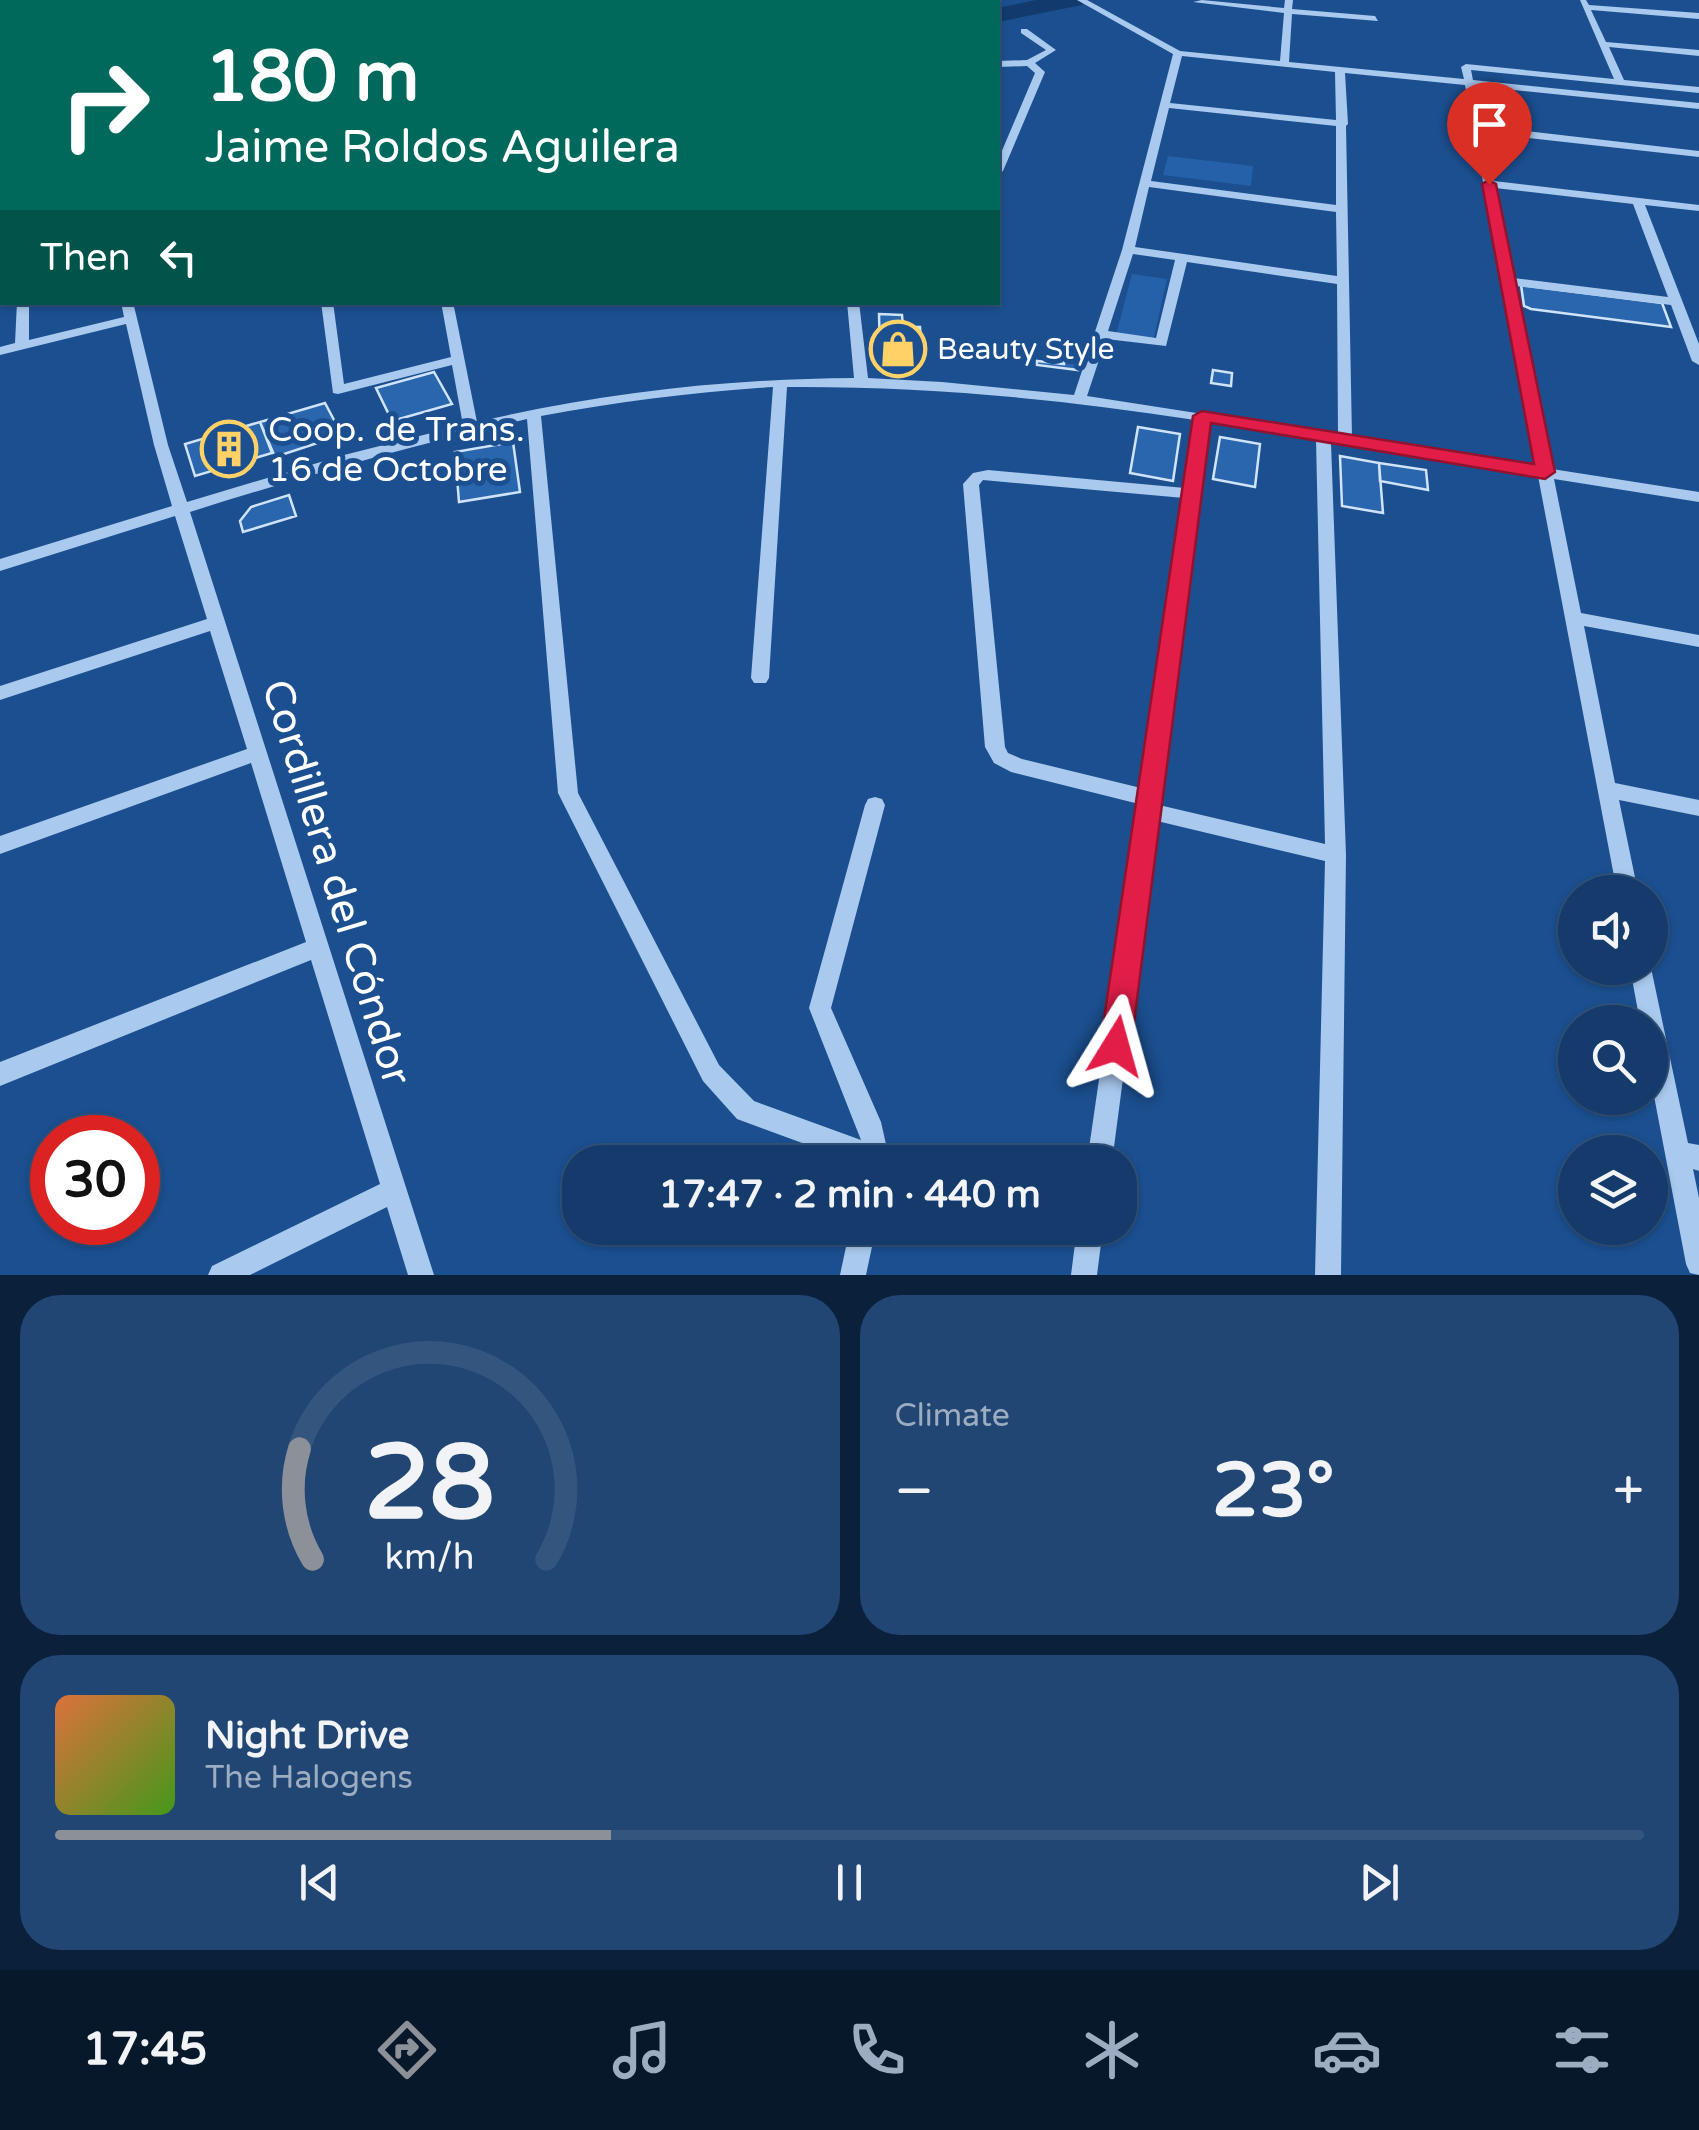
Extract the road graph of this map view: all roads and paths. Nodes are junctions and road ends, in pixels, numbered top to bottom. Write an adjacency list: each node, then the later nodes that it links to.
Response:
1 (1081, 0): 10 (street)
2 (1197, 2): 4 (street)
3 (1584, 3): 5 (street); 8 (street)
4 (1289, 5): 6 (street); 13 (street)
5 (1699, 16)
6 (1375, 19)
7 (1024, 31): 11 (street)
8 (1602, 44): 9 (street); 15 (street)
9 (1699, 52)
10 (1178, 53): 13 (street); 18 (street)
11 (1029, 63): 12 (street); 23 (street)
12 (1000, 64)
13 (1284, 64): 14 (street)
14 (1340, 70): 16 (street); 20 (street)
15 (1620, 82): 16 (street); 17 (street)
16 (1469, 83): 19 (street); 21 (street)
17 (1699, 90)
18 (1167, 100): 20 (street); 24 (street)
19 (1699, 106)
20 (1343, 120): 28 (street)
21 (1478, 129): 22 (street); 25 (street)
22 (1699, 154)
23 (1000, 166)
24 (1145, 184): 28 (street); 29 (street)
25 (1489, 184): 26 (street); 32 (street)
26 (1638, 200): 27 (street); 33 (street)
27 (1699, 208)
28 (1342, 209): 31 (street)
29 (1128, 250): 30 (street); 40 (street)
30 (1182, 257): 31 (street); 40 (street)
31 (1342, 281): 51 (street)
32 (1508, 281): 33 (street); 52 (street)
33 (1678, 302): 44 (street)
34 (22, 305): 41 (street)
35 (128, 305): 39 (street, Cordillera del Cóndor)
36 (328, 305): 43 (street)
37 (448, 305): 43 (street)
38 (854, 305): 45 (street)
39 (131, 319): 41 (street); 55 (street, Cordillera del Cóndor)
40 (1101, 334): 47 (street)
41 (22, 346): 42 (street)
42 (0, 351)
43 (458, 359): 50 (street)
44 (1699, 361)
45 (861, 382): 46 (street); 47 (street)
46 (780, 384): 48 (street); 60 (street)
47 (1080, 397): 49 (street)
48 (534, 412): 50 (street); 73 (street)
49 (1202, 416): 51 (street); 53 (street)
50 (470, 425): 55 (street)
51 (1334, 439): 52 (street); 68 (street)
52 (1545, 472): 54 (street); 57 (street)
53 (1192, 494): 65 (street); 65 (street)
54 (1699, 497)
55 (182, 511): 56 (street); 58 (street, Cordillera del Cóndor)
56 (0, 565)
57 (1573, 618): 59 (street); 63 (street)
58 (217, 622): 61 (street); 62 (street, Cordillera del Cóndor)
59 (1699, 641)
60 (760, 678)
61 (0, 693)
62 (258, 753): 67 (street); 70 (street, Cordillera del Cóndor)
63 (1606, 790): 66 (street); 69 (street)
64 (876, 805): 74 (street)
65 (1149, 805): 68 (street); 75 (street)
66 (1699, 808)
67 (0, 845)
68 (1336, 855): 85 (street)
69 (1623, 875)
70 (319, 947): 72 (street); 77 (street, Cordillera del Cóndor)
71 (1645, 985): 76 (street)
72 (0, 1074)
73 (837, 1145)
74 (873, 1145)
75 (1102, 1145)
76 (1688, 1156): 80 (street)
77 (395, 1190): 81 (street); 82 (street, Cordillera del Cóndor)
78 (860, 1245): 83 (street)
79 (1088, 1245): 84 (street)
80 (1699, 1264)
81 (221, 1275)
82 (421, 1275)
83 (853, 1275)
84 (1084, 1275)
85 (1328, 1275)

